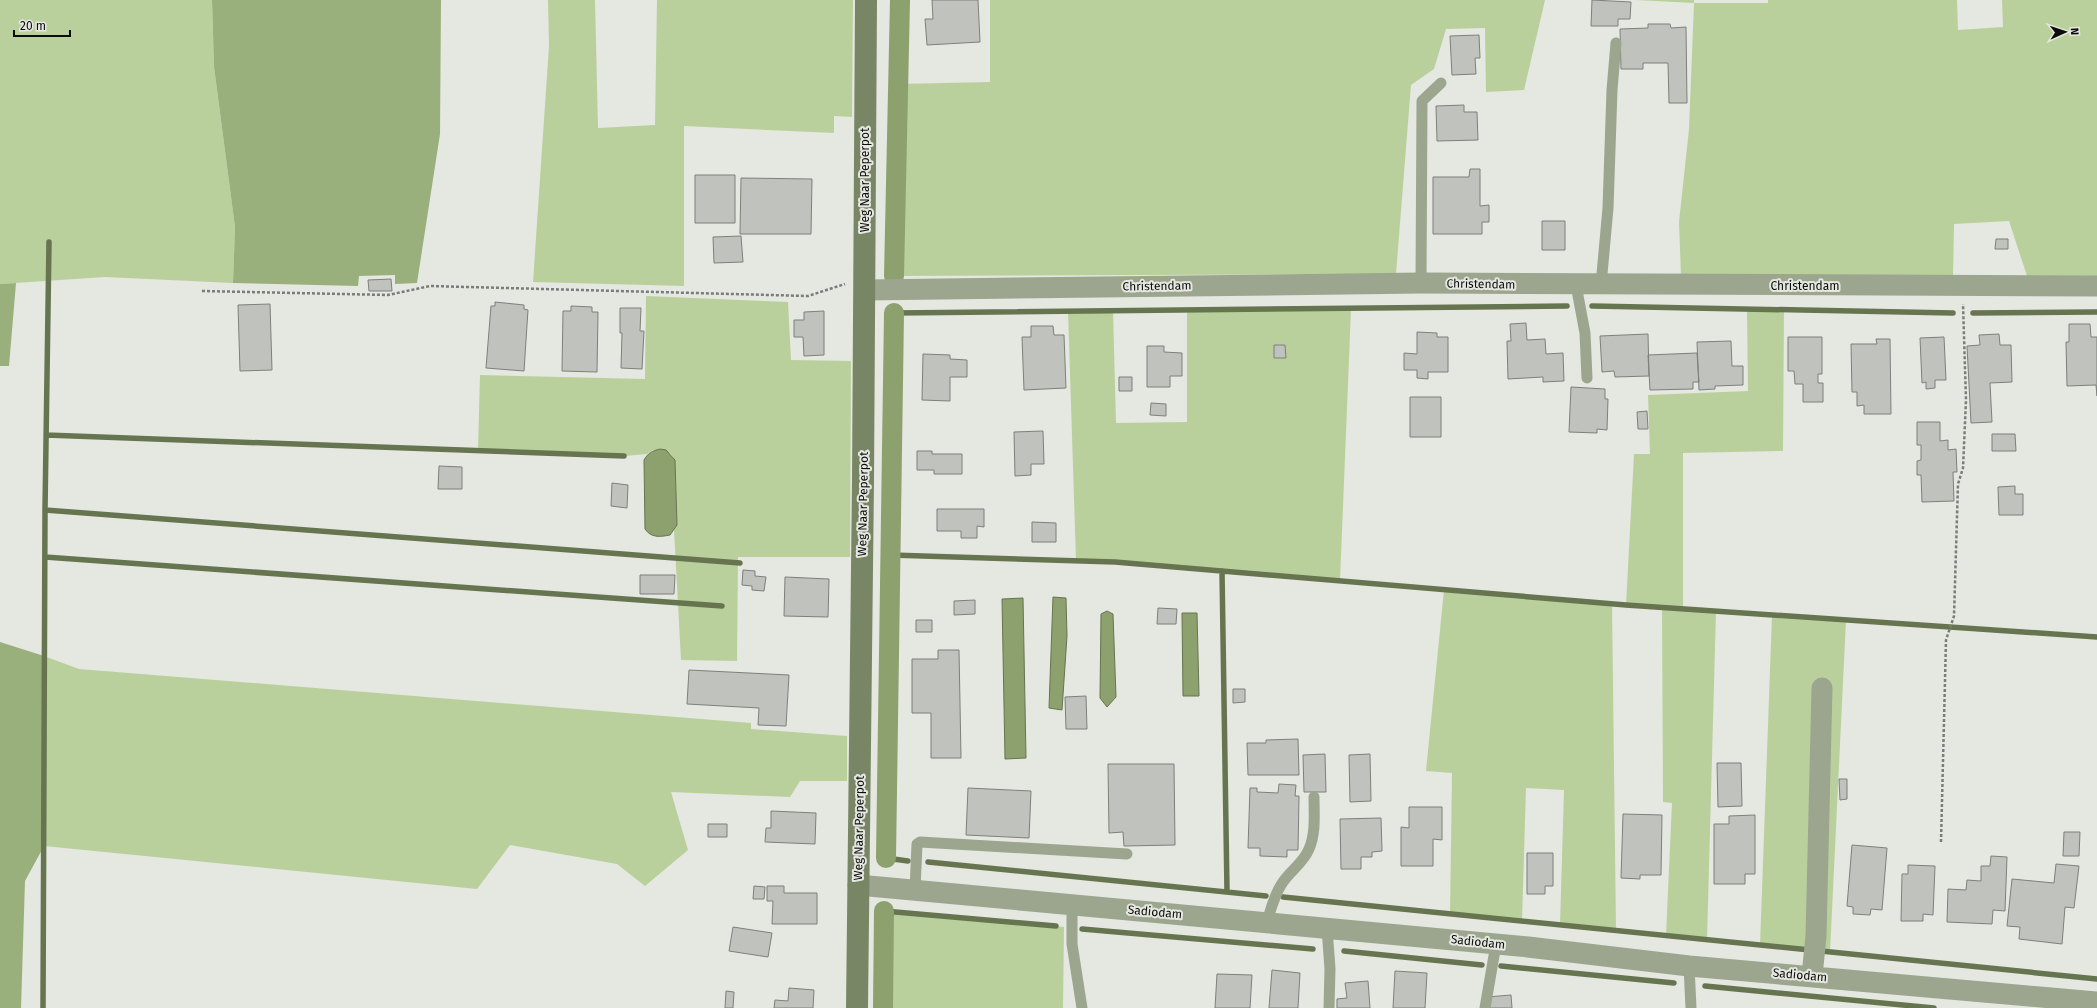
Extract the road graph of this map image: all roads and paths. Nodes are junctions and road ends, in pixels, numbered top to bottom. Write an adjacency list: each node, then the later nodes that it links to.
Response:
1 (866, 0): 5 (street, Weg Naar Peperpot)
2 (1616, 43): 7 (lane)
3 (1441, 83): 4 (lane)
4 (1421, 283): 5 (street, Christendam); 6 (street, Christendam)
5 (864, 284): 10 (path); 16 (street, Weg Naar Peperpot)
6 (1576, 285): 7 (street, Christendam); 11 (lane)
7 (1601, 285): 8 (street, Christendam)
8 (1962, 286): 9 (street, Christendam); 14 (path)
9 (2097, 286)
10 (202, 291)
11 (1587, 378)
12 (1822, 688): 23 (street)
13 (1314, 797): 19 (lane)
14 (1941, 842)
15 (1127, 854): 17 (lane)
16 (858, 885): 17 (street, Sadiodam); 25 (street, Weg Naar Peperpot)
17 (915, 890): 18 (street, Sadiodam)
18 (1072, 904): 19 (street, Sadiodam); 26 (lane)
19 (1267, 922): 20 (street, Sadiodam)
20 (1327, 928): 21 (street, Sadiodam); 27 (lane)
21 (1496, 944): 22 (street, Sadiodam); 28 (lane)
22 (1689, 966): 23 (street, Sadiodam); 29 (lane)
23 (1812, 976): 24 (street, Sadiodam)
24 (2097, 1002)
25 (857, 1008)
26 (1082, 1008)
27 (1329, 1008)
28 (1485, 1008)
29 (1691, 1008)

